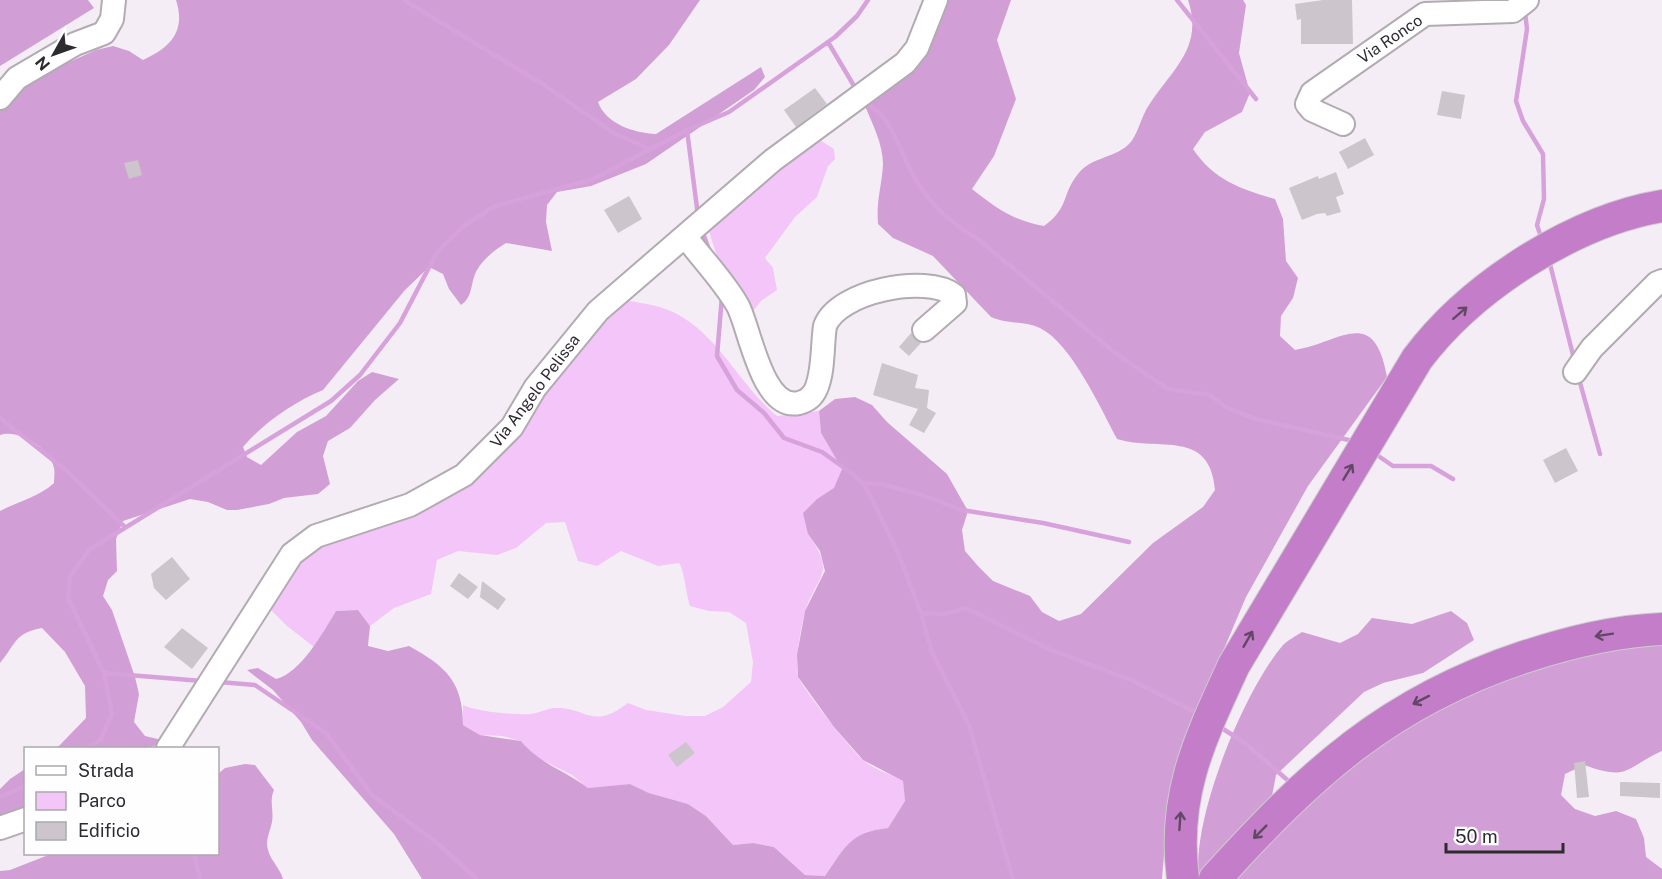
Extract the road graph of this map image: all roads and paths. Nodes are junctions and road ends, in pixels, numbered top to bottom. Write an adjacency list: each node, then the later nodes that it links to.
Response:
1 (114, 0): 4 (street)
2 (936, 0): 7 (street, Via Angelo Pelissa)
3 (1527, 0): 5 (street, Via Ronco)
4 (0, 98)
5 (1343, 124)
6 (1662, 206): 15 (highway, one-way to 6)
7 (685, 236): 9 (street); 12 (street, Via Angelo Pelissa)
8 (1662, 281): 10 (street)
9 (924, 330)
10 (1575, 372)
11 (1662, 629): 16 (highway, one-way to 16)
12 (169, 747)
13 (24, 820): 14 (street)
14 (0, 828)
15 (1183, 879)
16 (1215, 879)

